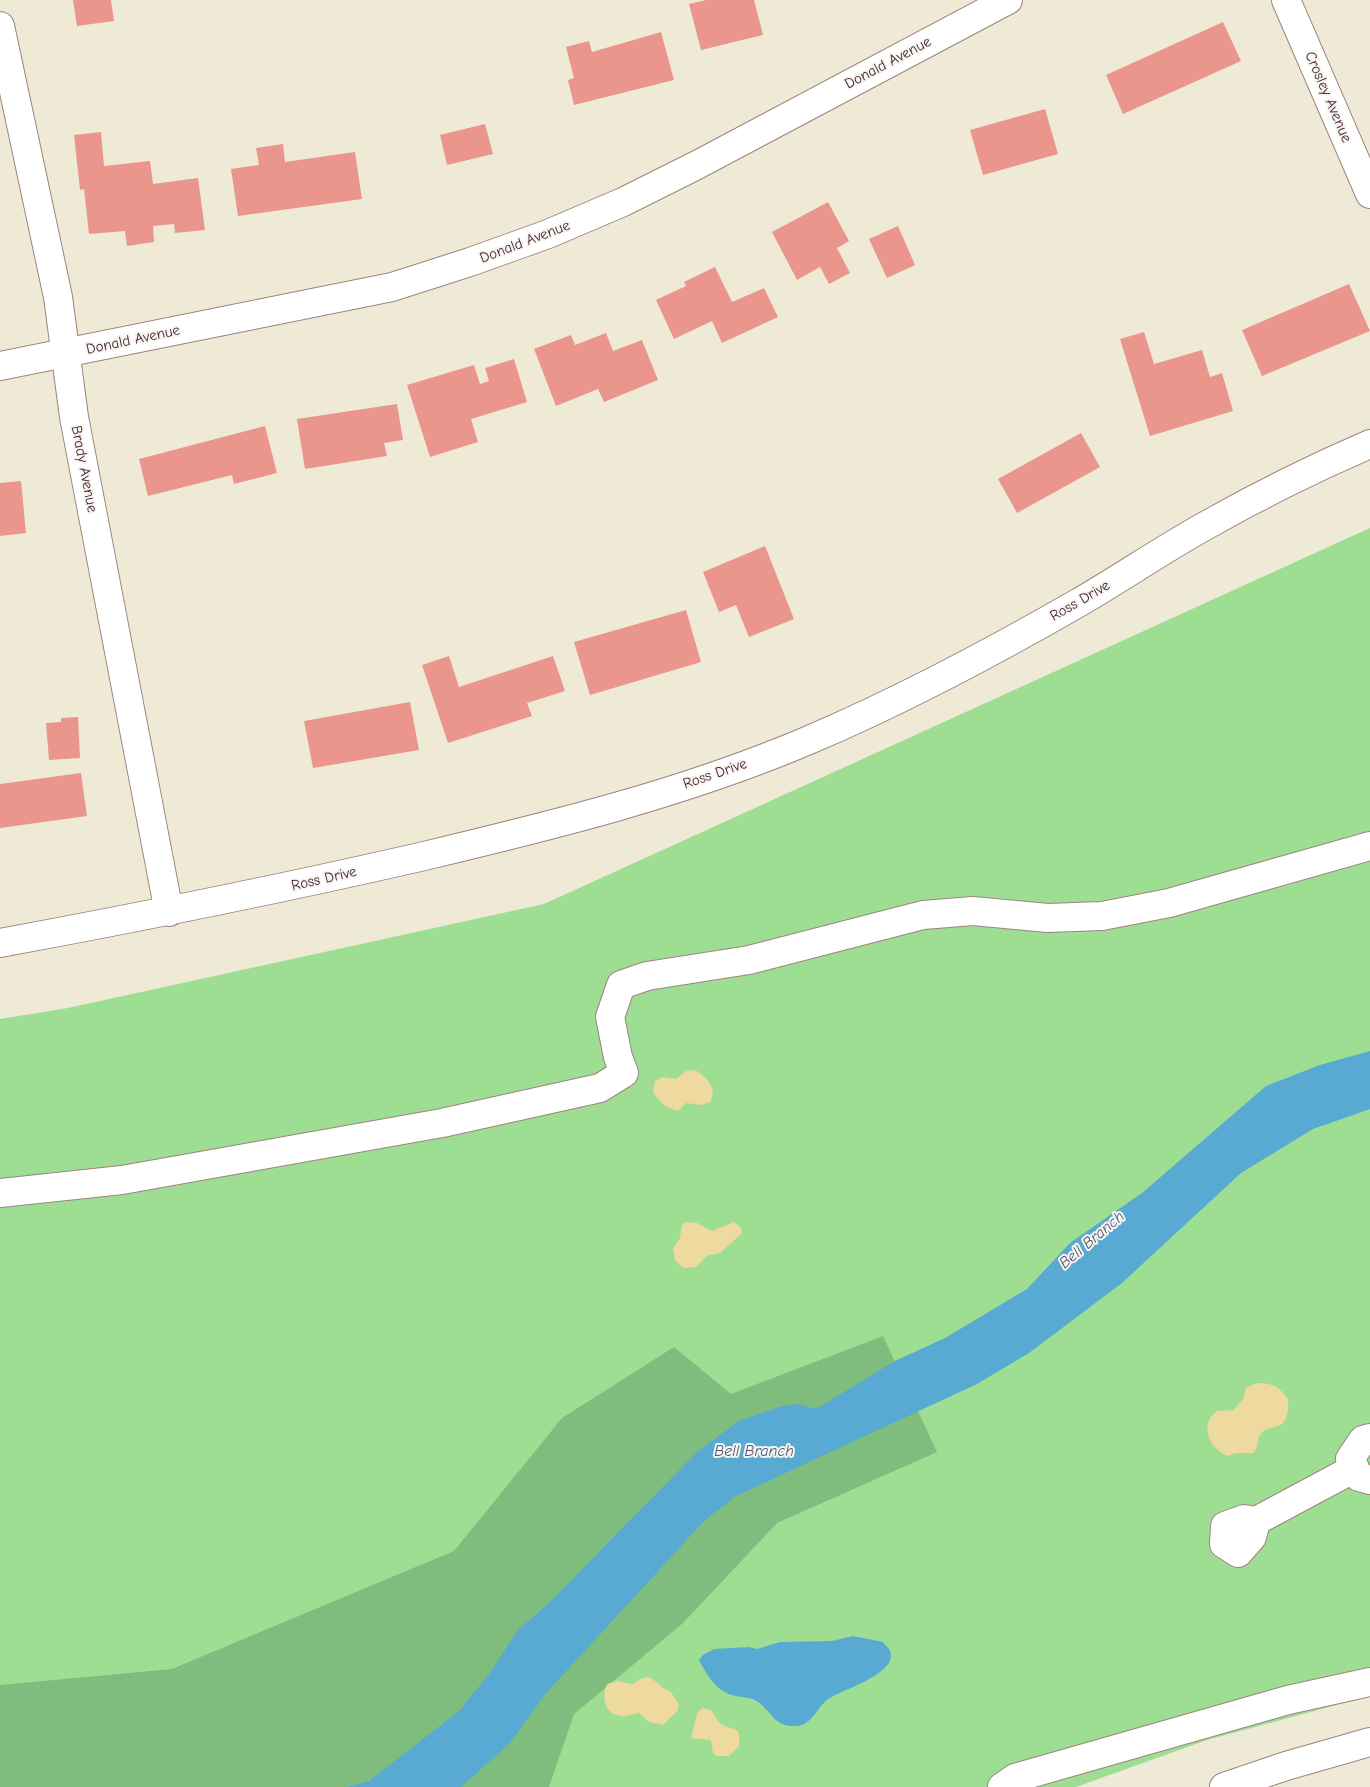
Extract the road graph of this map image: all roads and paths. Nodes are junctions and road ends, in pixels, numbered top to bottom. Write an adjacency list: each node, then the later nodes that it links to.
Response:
1 (1008, 0): 5 (street, Donald Avenue)
2 (1286, 0): 4 (street, Crosley Avenue)
3 (0, 26): 5 (street, Brady Avenue)
4 (1370, 194)
5 (65, 353): 6 (street, Donald Avenue); 9 (street, Brady Avenue)
6 (0, 366)
7 (1370, 444): 9 (street, Ross Drive)
8 (1370, 846): 11 (street)
9 (169, 912): 10 (street, Ross Drive)
10 (0, 943)
11 (0, 1194)
12 (1370, 1438): 13 (street)
13 (1362, 1474): 14 (street)
14 (1256, 1521)
15 (1370, 1682): 17 (street)
16 (1370, 1742): 18 (street)
17 (1002, 1787)
18 (1224, 1787)

